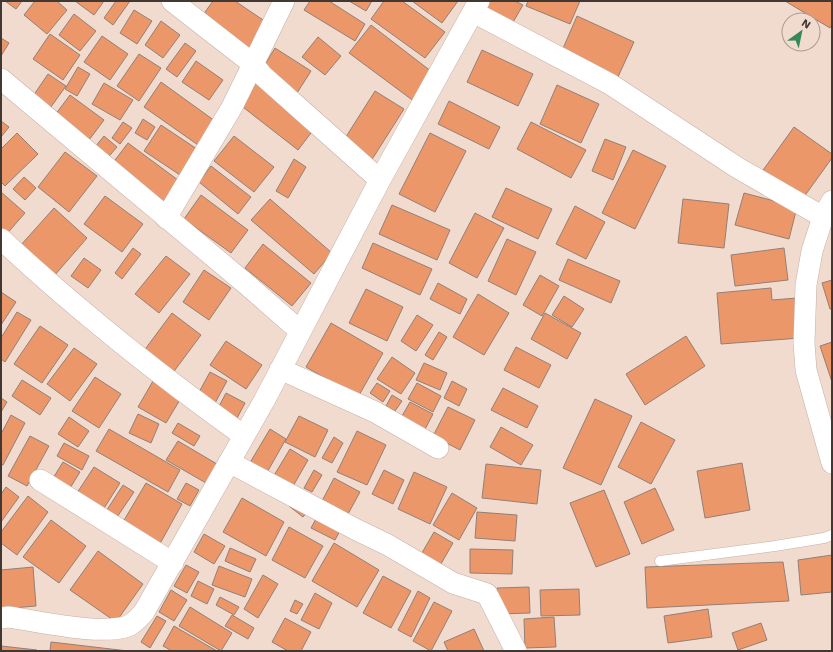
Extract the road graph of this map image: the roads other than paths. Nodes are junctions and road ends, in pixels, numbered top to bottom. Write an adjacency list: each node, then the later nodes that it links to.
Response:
1 (172, 1): 4 (street)
2 (284, 1): 4 (street)
3 (476, 6): 6 (street); 7 (street)
4 (253, 64): 6 (street); 8 (street)
5 (1, 79): 8 (street)
6 (380, 180): 10 (street)
7 (828, 209): 15 (street)
8 (166, 218): 10 (street)
9 (1, 239): 12 (street)
10 (300, 331): 11 (street)
11 (280, 369): 12 (street); 13 (street)
12 (244, 436): 14 (street)
13 (438, 448)
14 (229, 462): 19 (street); 21 (street)
15 (832, 463)
16 (40, 480): 19 (street)
17 (832, 534): 18 (lane)
18 (660, 561)
19 (173, 563): 20 (street)
20 (1, 618)
21 (516, 651)

